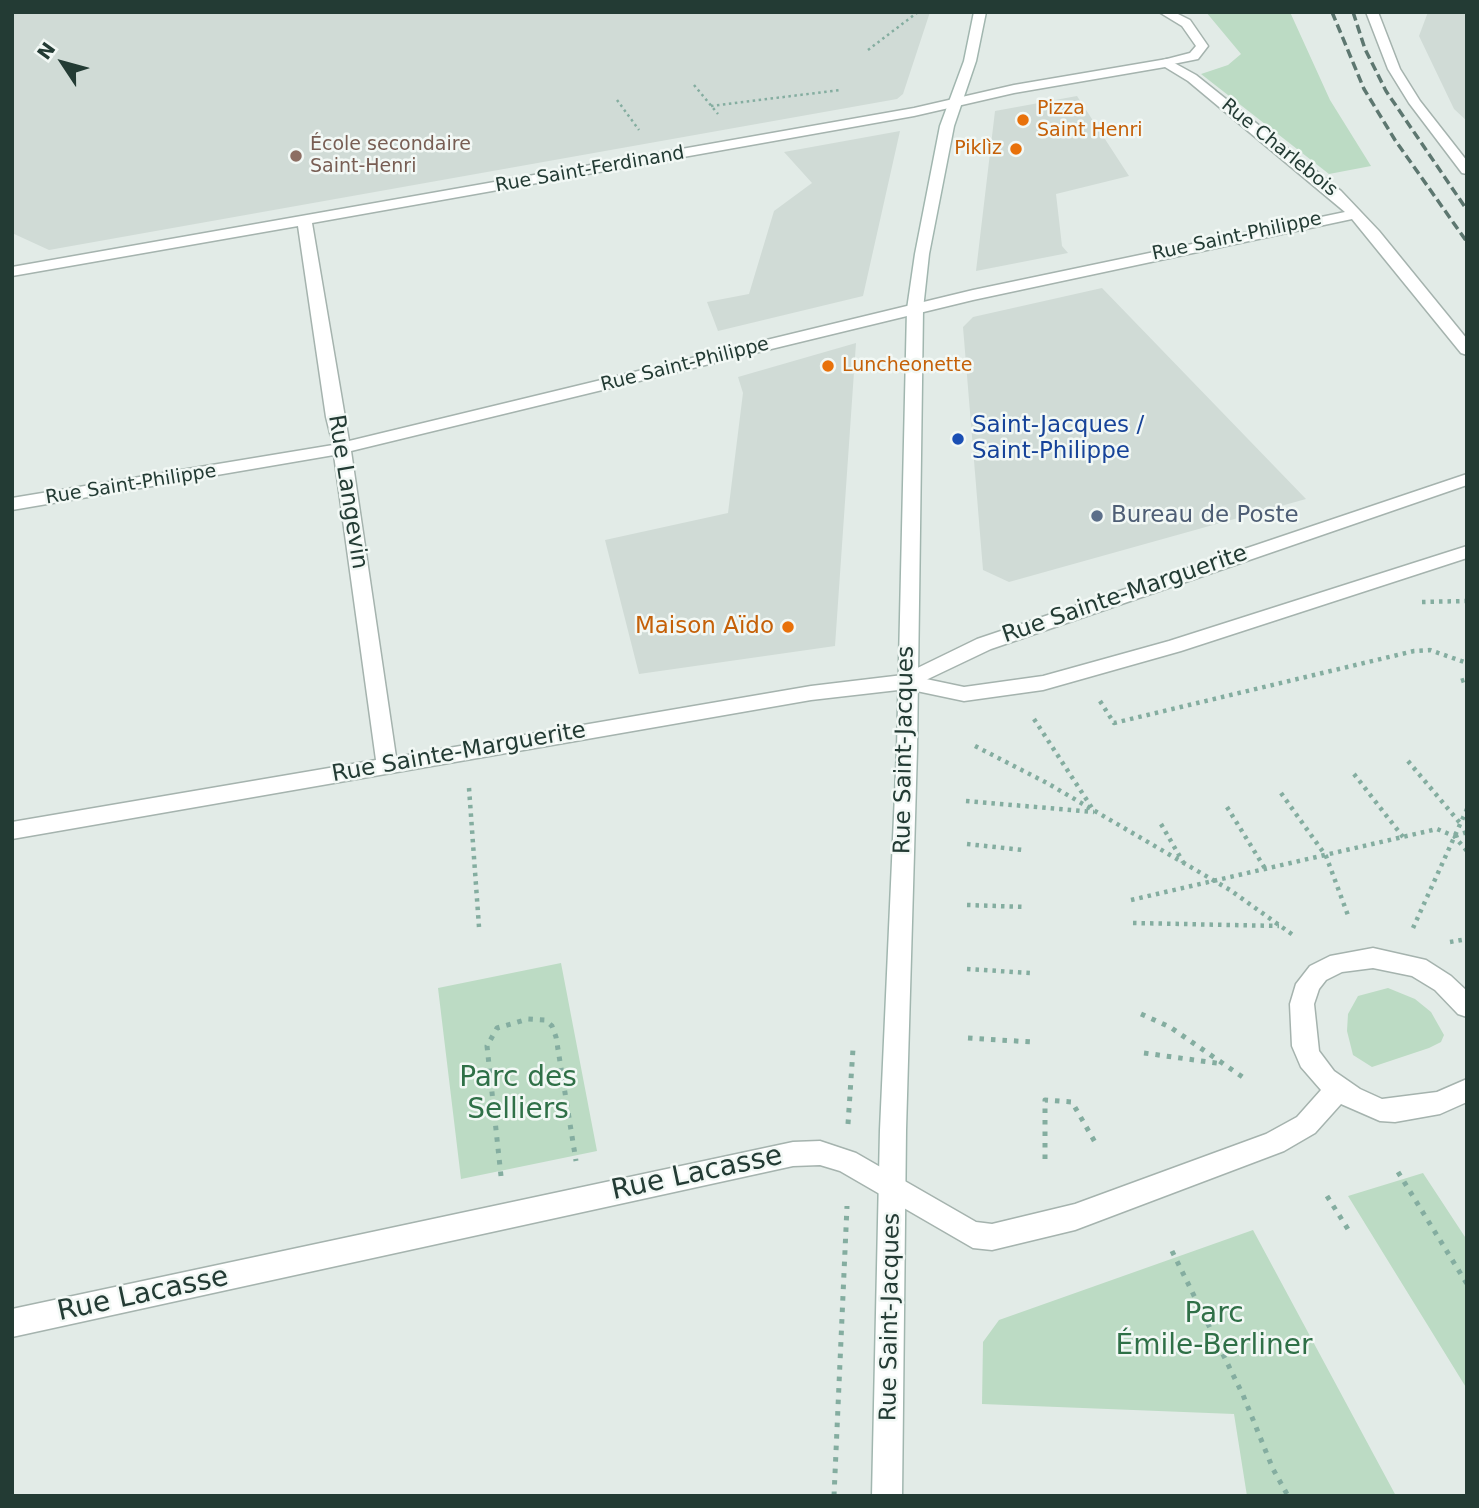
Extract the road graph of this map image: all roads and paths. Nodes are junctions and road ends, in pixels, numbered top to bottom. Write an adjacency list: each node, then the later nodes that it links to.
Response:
1 (918, 12): 5 (path)
2 (980, 12): 10 (street, Rue Saint-Jacques)
3 (1165, 12): 6 (street)
4 (1372, 12): 14 (street)
5 (869, 50)
6 (1167, 63): 10 (street, Rue Saint-Ferdinand); 15 (street, Rue Charlebois)
7 (694, 85): 11 (path)
8 (847, 89): 11 (path)
9 (617, 100): 13 (path)
10 (956, 103): 16 (street, Rue Saint-Ferdinand); 18 (street, Rue Saint-Jacques)
11 (711, 106): 12 (path)
12 (725, 123)
13 (644, 137)
14 (1467, 170)
15 (1355, 214): 18 (street, Rue Saint-Philippe); 19 (street, Rue Charlebois)
16 (304, 220): 17 (street, Rue Saint-Ferdinand); 20 (street, Rue Langevin)
17 (12, 272)
18 (915, 309): 20 (street, Rue Saint-Philippe); 27 (street, Rue Saint-Jacques)
19 (1467, 350)
20 (342, 449): 22 (street, Rue Saint-Philippe); 32 (street, Rue Langevin)
21 (1467, 479): 27 (street, Rue Sainte-Marguerite)
22 (12, 503)
23 (1467, 552): 27 (street, Rue Sainte-Marguerite)
24 (1415, 599): 25 (path)
25 (1467, 601)
26 (1467, 663): 28 (path)
27 (907, 682): 32 (street, Rue Sainte-Marguerite); 80 (street, Rue Saint-Jacques)
28 (1100, 700)
29 (1034, 719): 39 (path)
30 (975, 746): 39 (path)
31 (1408, 761): 40 (path)
32 (387, 765): 42 (street, Rue Sainte-Marguerite)
33 (1354, 774): 45 (path)
34 (468, 780): 59 (path)
35 (1281, 793): 49 (path)
36 (965, 801): 39 (path)
37 (1227, 807): 51 (path)
38 (1467, 808): 40 (path)
39 (1095, 812): 50 (path)
40 (1460, 823): 44 (path)
41 (1161, 824): 50 (path)
42 (12, 831)
43 (1467, 832): 44 (path)
44 (1454, 836): 45 (path); 48 (path); 60 (path)
45 (1403, 837): 49 (path)
46 (967, 844): 47 (path)
47 (1023, 850)
48 (1467, 851)
49 (1326, 856): 51 (path); 56 (path)
50 (1184, 863): 52 (path)
51 (1266, 870): 52 (path)
52 (1216, 883): 53 (path); 58 (path)
53 (1131, 900)
54 (967, 905): 55 (path)
55 (1026, 907)
56 (1349, 918)
57 (1133, 923): 58 (path)
58 (1280, 926): 61 (path)
59 (479, 927)
60 (1413, 928)
61 (1293, 935)
62 (1467, 939): 63 (path)
63 (1448, 942)
64 (967, 969): 65 (path)
65 (1030, 973)
66 (1467, 1007): 73 (street)
67 (1141, 1014): 71 (path)
68 (968, 1038): 69 (path)
69 (1032, 1042)
70 (1144, 1053): 71 (path)
71 (1225, 1065): 72 (path)
72 (1244, 1078)
73 (1338, 1089): 74 (street); 80 (street, Rue Lacasse)
74 (1467, 1090)
75 (1096, 1144): 76 (path)
76 (1045, 1159)
77 (577, 1162): 79 (path)
78 (1398, 1172): 85 (path)
79 (502, 1177)
80 (894, 1189): 86 (street, Rue Lacasse); 88 (street, Rue Saint-Jacques)
81 (1327, 1196): 83 (path)
82 (846, 1218): 87 (path, Rue Saint-Jacques)
83 (1351, 1234)
84 (1172, 1251): 89 (path)
85 (1467, 1284)
86 (12, 1323)
87 (834, 1496)
88 (887, 1496)
89 (1288, 1496)

